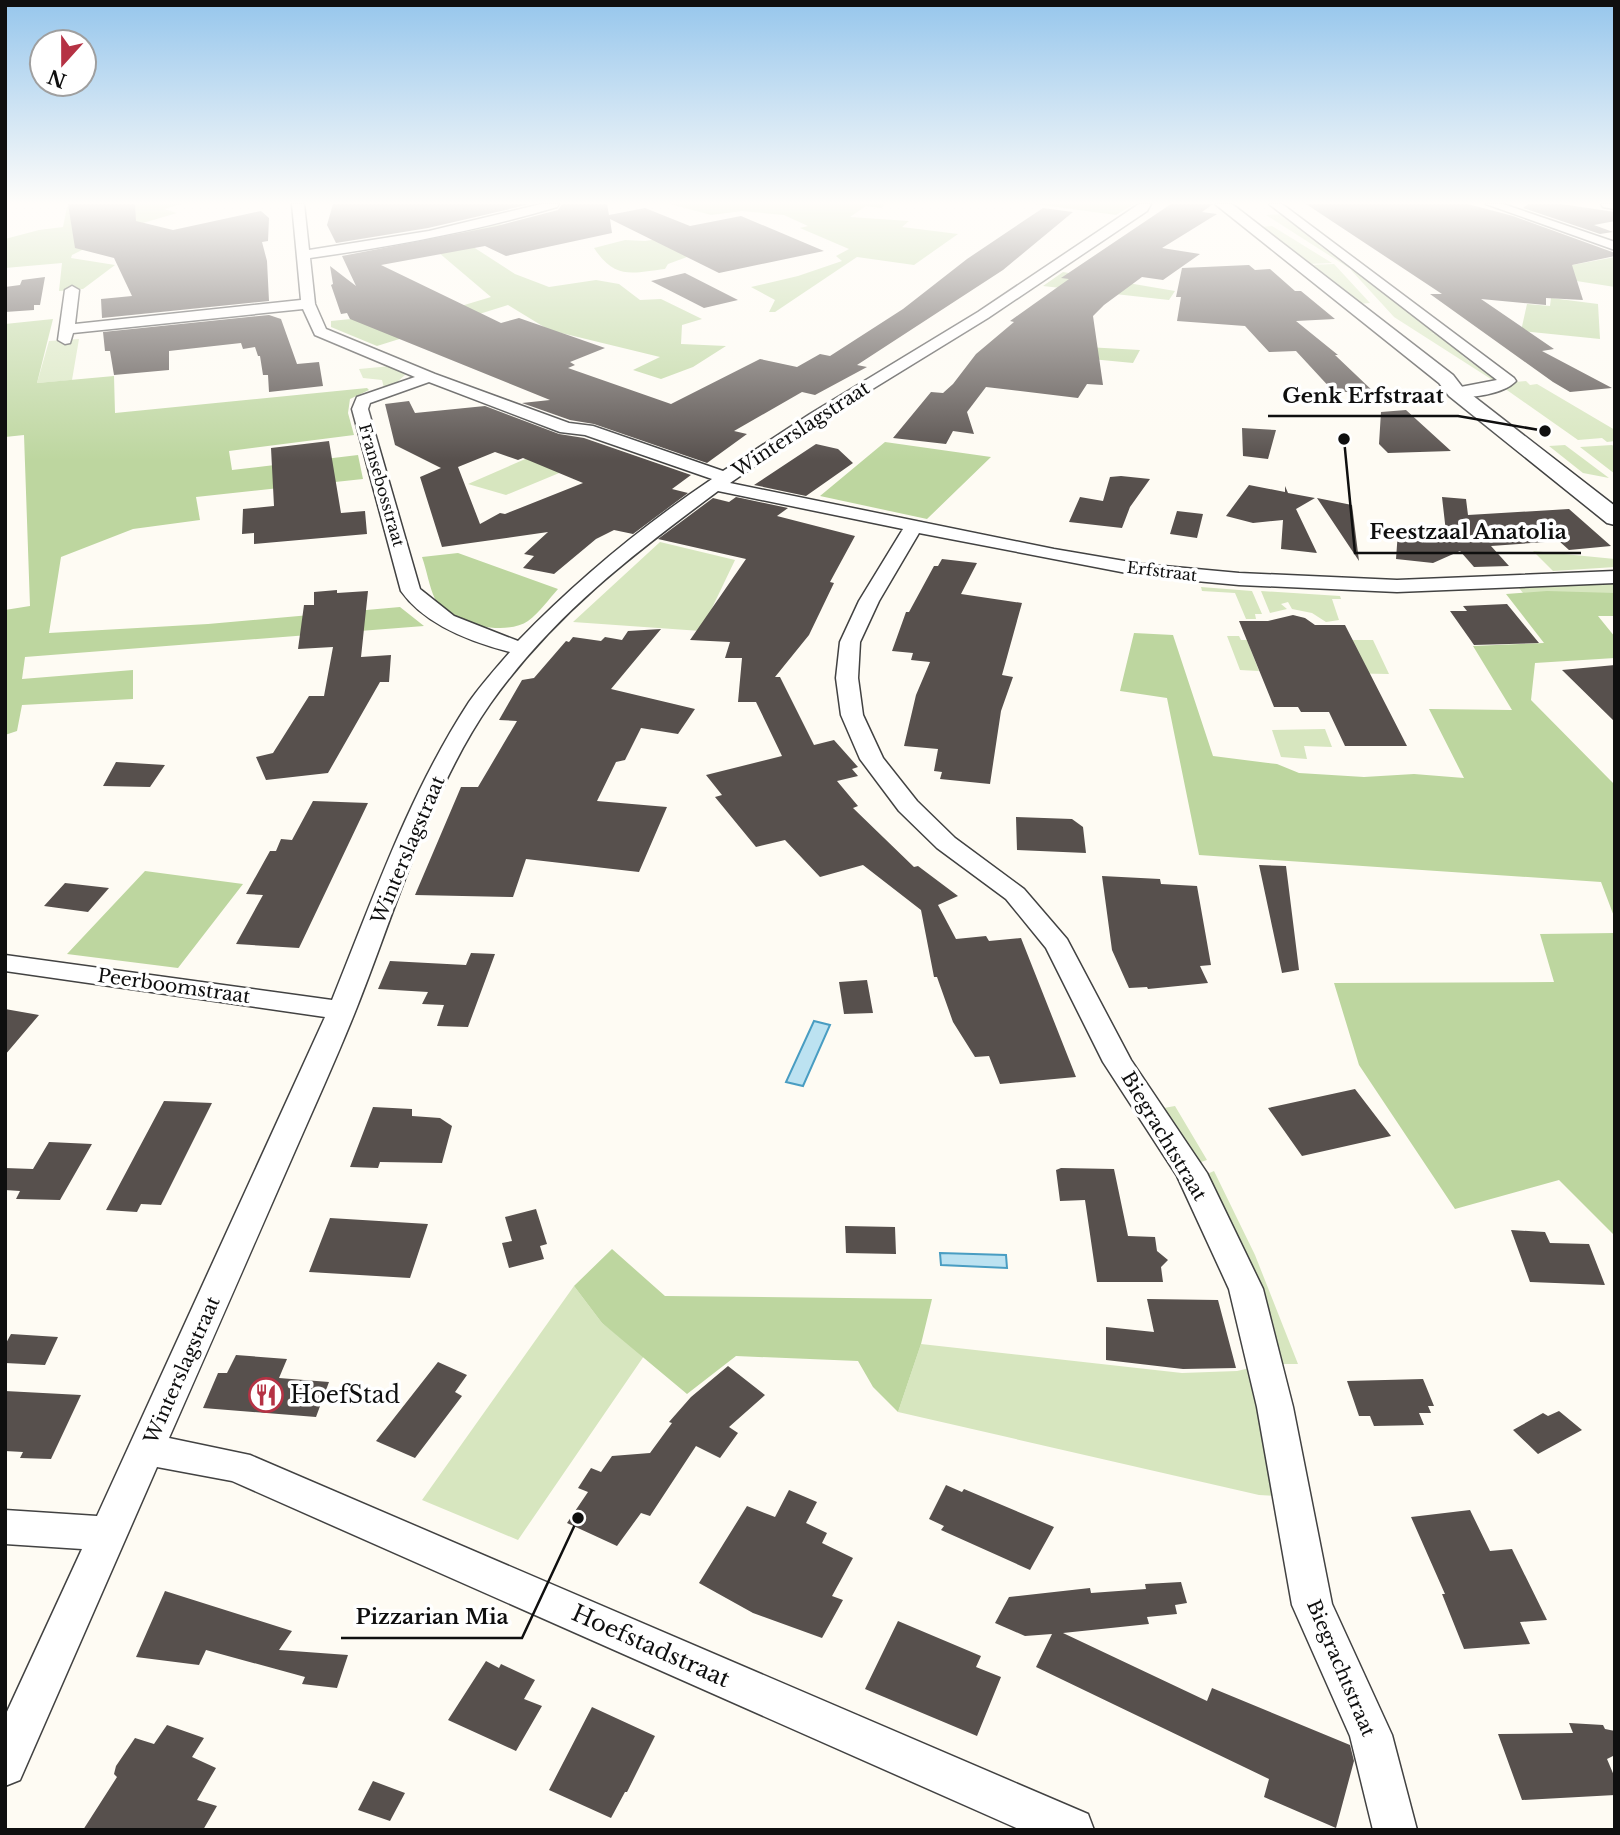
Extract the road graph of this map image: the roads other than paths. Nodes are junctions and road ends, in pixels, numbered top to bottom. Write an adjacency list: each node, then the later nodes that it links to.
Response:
1 (72, 290): 7 (street)
2 (307, 290): 6 (street)
3 (1023, 290): 11 (street, Winterslagstraat)
4 (1335, 290): 9 (street)
5 (1388, 290): 9 (street)
6 (308, 304): 7 (street); 8 (street)
7 (67, 334)
8 (429, 377): 10 (street); 15 (street, Fransebosstraat)
9 (1457, 387): 12 (street)
10 (566, 428): 11 (street)
11 (718, 483): 13 (street, Erfstraat); 15 (street, Winterslagstraat)
12 (1614, 513)
13 (914, 526): 14 (street, Erfstraat); 23 (street, Biegrachtstraat)
14 (1615, 577)
15 (523, 649): 17 (street, Winterslagstraat)
16 (5, 963): 17 (street, Peerboomstraat)
17 (342, 1010): 18 (street, Winterslagstraat)
18 (147, 1450): 20 (street, Winterslagstraat); 22 (street, Hoefstadstraat)
19 (5, 1527): 20 (street)
20 (107, 1534): 21 (street, Winterslagstraat)
21 (5, 1765)
22 (1072, 1830)
23 (1395, 1830)

